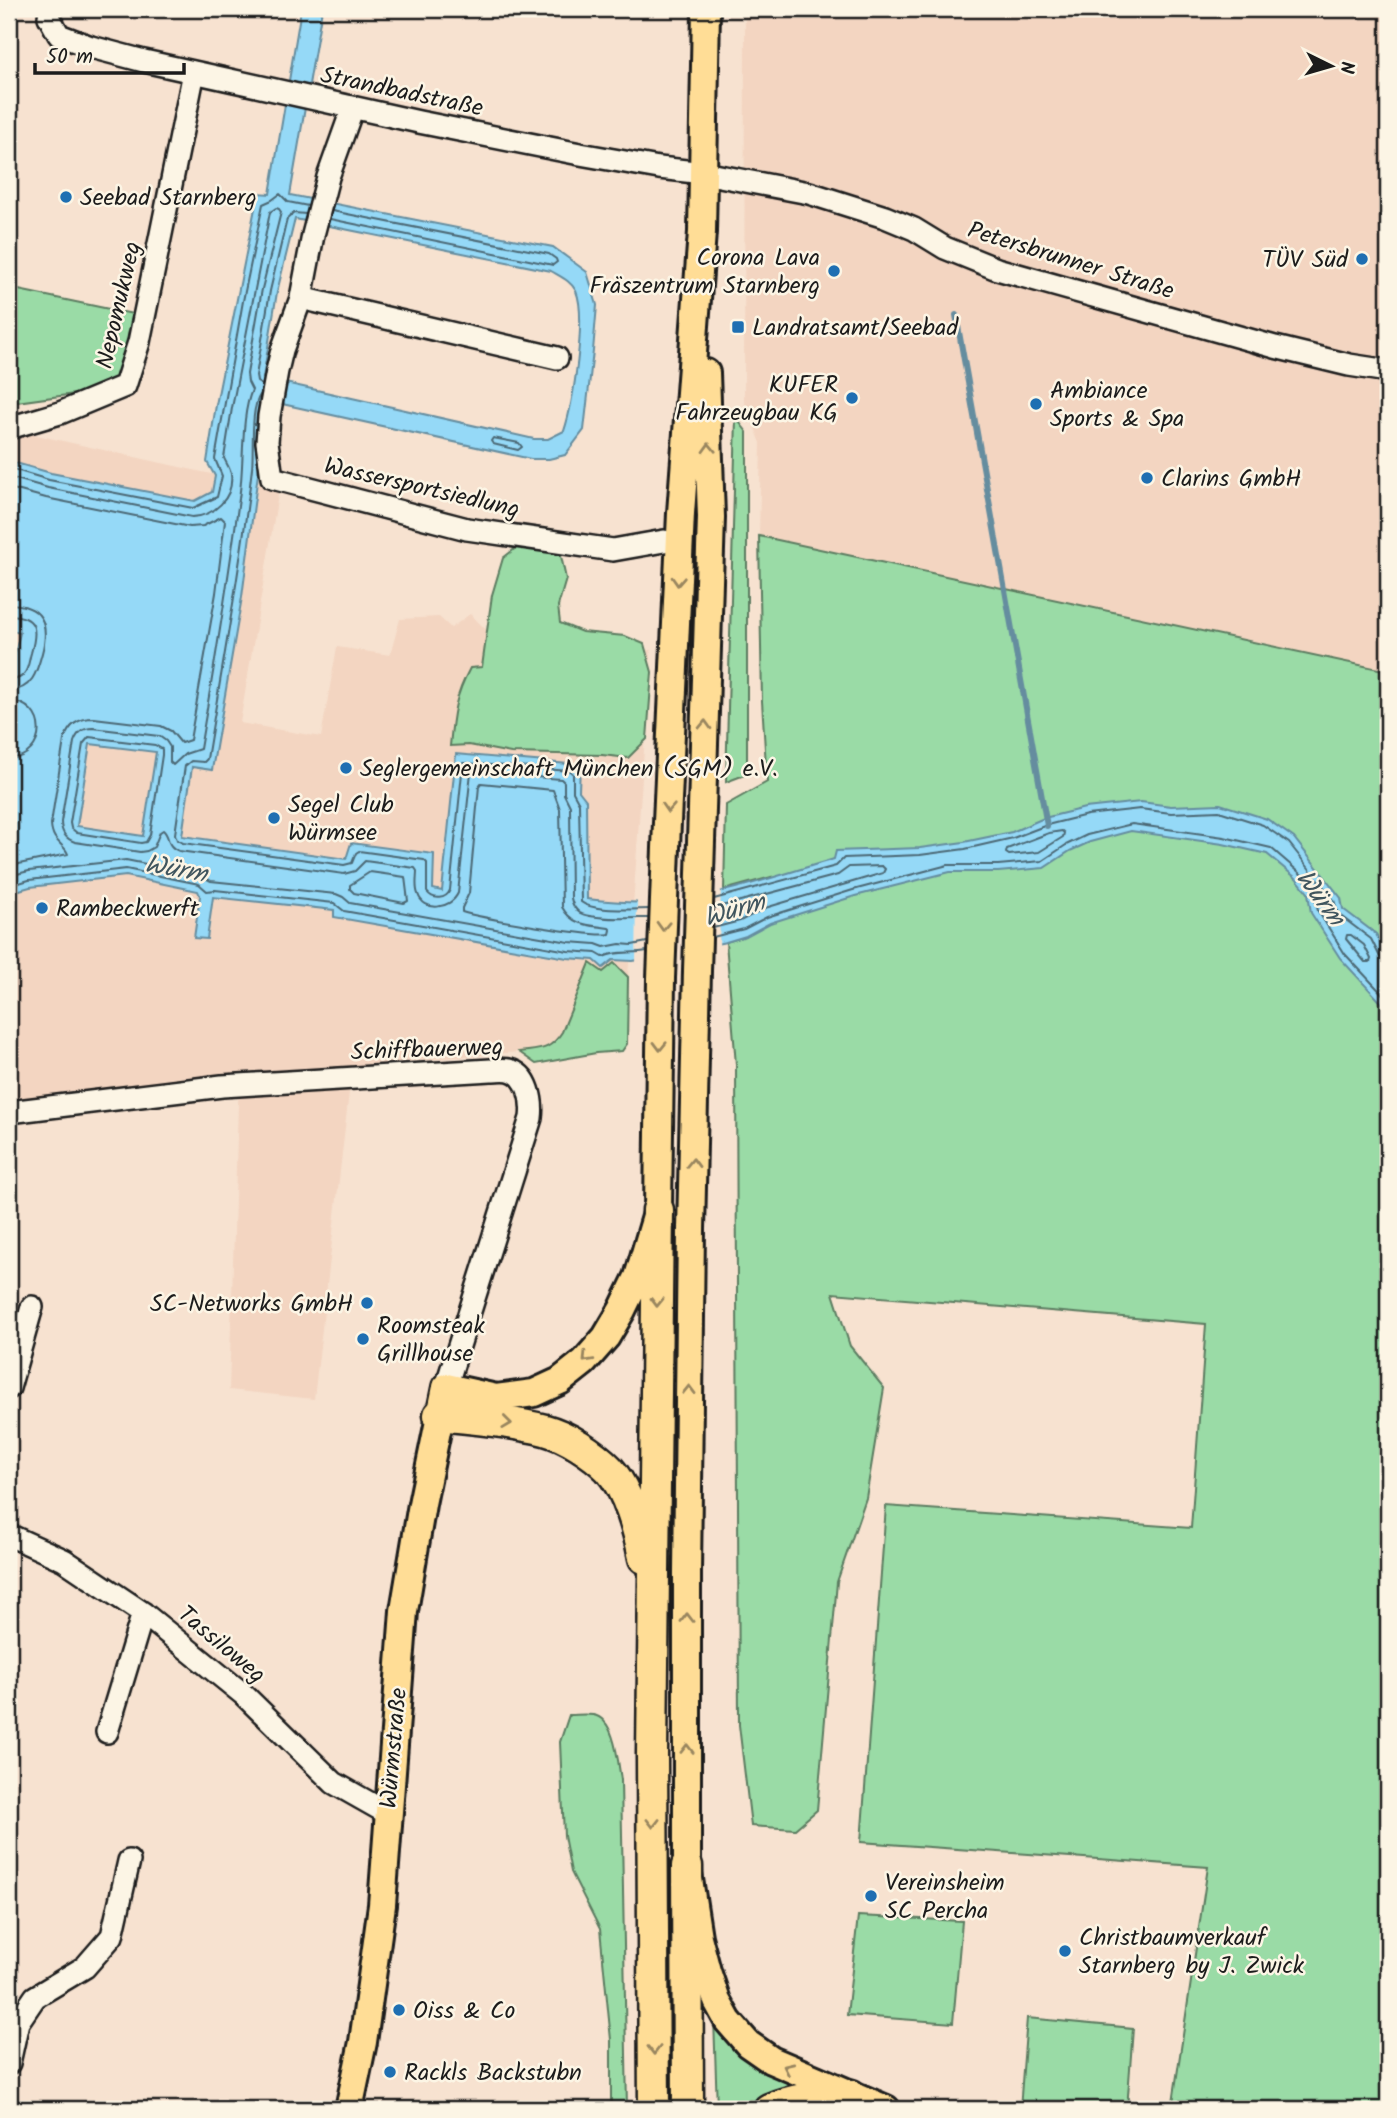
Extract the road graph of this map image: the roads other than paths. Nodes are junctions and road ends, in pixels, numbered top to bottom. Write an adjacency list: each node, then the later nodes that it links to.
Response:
1 (50, 9): 3 (street, Strandbadstraße)
2 (706, 9): 5 (main road)
3 (194, 72): 4 (street, Strandbadstraße); 10 (street, Nepomukweg)
4 (353, 107): 5 (street, Strandbadstraße); 7 (street)
5 (704, 173): 6 (main road); 9 (street, Petersbrunner Straße)
6 (702, 232): 13 (main road, one-way to 13); 23 (main road, one-way to 6)
7 (301, 298): 8 (street); 11 (street, Wassersportsiedlung)
8 (557, 358)
9 (1388, 371)
10 (9, 428)
11 (664, 541)
12 (9, 1112): 16 (street, Schiffbauerweg)
13 (658, 1210): 16 (main road, one-way to 16); 19 (highway, one-way to 19)
14 (32, 1307): 15 (street)
15 (9, 1388)
16 (443, 1401): 19 (highway, one-way to 19); 21 (main road, Würmstraße)
17 (9, 1535): 18 (street, Tassiloweg)
18 (143, 1613): 20 (street); 21 (street, Tassiloweg)
19 (653, 1621): 27 (highway, one-way to 27)
20 (107, 1732)
21 (387, 1814): 26 (main road, Würmstraße)
22 (129, 1861): 24 (street)
23 (687, 1866): 25 (main road, one-way to 23); 28 (highway)
24 (9, 2063)
25 (851, 2095): 29 (highway); 30 (main road)
26 (349, 2109)
27 (654, 2109)
28 (688, 2109)
29 (769, 2109)
30 (886, 2109)

